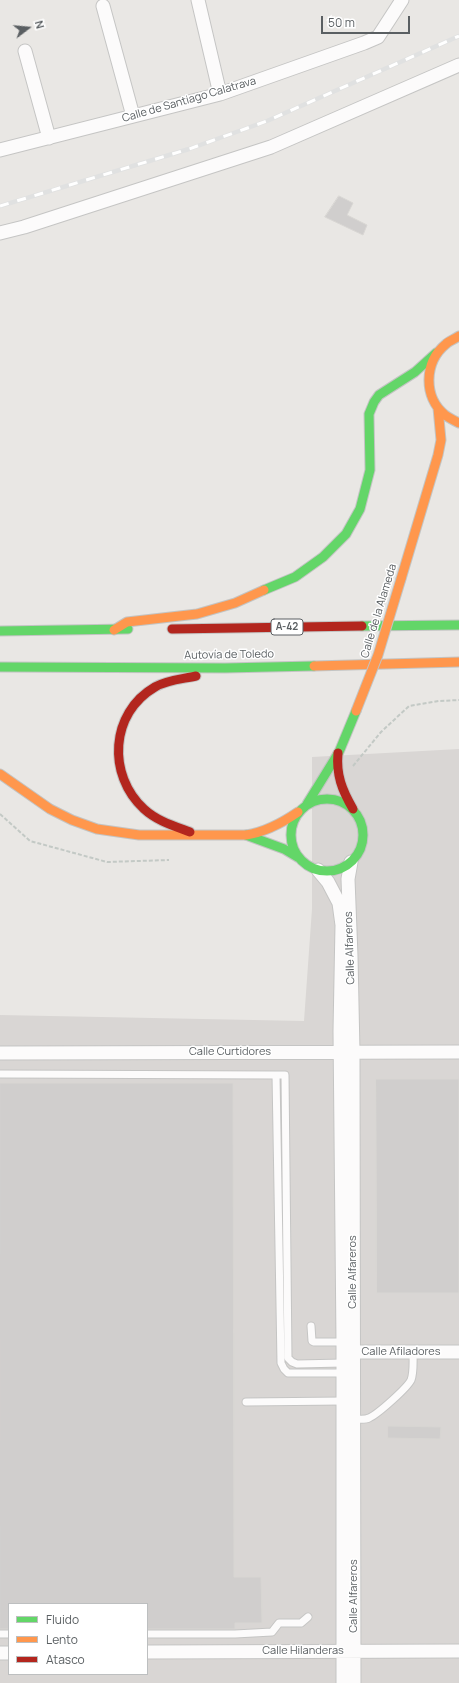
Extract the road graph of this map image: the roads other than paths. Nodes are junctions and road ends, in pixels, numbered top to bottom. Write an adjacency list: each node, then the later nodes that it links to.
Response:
1 (198, 0): 6 (street)
2 (402, 0): 6 (street, Calle de Santiago Calatrava)
3 (103, 6): 7 (street)
4 (25, 51): 8 (street)
5 (459, 65): 10 (street)
6 (220, 94): 7 (street, Calle de Santiago Calatrava)
7 (133, 116): 8 (street, Calle de Santiago Calatrava)
8 (49, 138): 9 (street, Calle de Santiago Calatrava)
9 (0, 150)
10 (0, 233)
11 (459, 336): 12 (main road)
12 (436, 353): 13 (main road, Calle de la Alameda); 21 (main road)
13 (438, 408): 14 (main road, Calle de la Alameda); 16 (main road, Calle de la Alameda)
14 (459, 423)
15 (450, 445): 16 (main road, Calle de la Alameda)
16 (434, 474): 25 (main road, Calle de la Alameda, bridge)
17 (459, 625): 19 (main road, A-42)
18 (146, 629): 21 (main road)
19 (161, 629)
20 (0, 630): 21 (main road)
21 (114, 630)
22 (459, 662): 24 (main road, Autovía de Toledo)
23 (0, 668): 24 (main road, Autovía de Toledo)
24 (225, 668): 30 (main road)
25 (339, 752): 27 (main road, Calle de la Alameda); 28 (main road, Calle de la Alameda)
26 (0, 774): 30 (main road)
27 (307, 804): 28 (main road); 29 (main road)
28 (353, 809): 33 (main road)
29 (298, 812): 31 (main road); 32 (main road)
30 (198, 835): 31 (main road)
31 (246, 835): 32 (main road)
32 (299, 858): 34 (main road)
33 (351, 862): 34 (main road); 35 (street, Calle Alfareros)
34 (318, 870): 35 (street, Calle Alfareros)
35 (346, 1052): 36 (street, Calle Curtidores); 37 (street, Calle Curtidores); 43 (street, Calle Alfareros)
36 (459, 1052)
37 (0, 1053)
38 (0, 1074): 39 (lane)
39 (276, 1075): 43 (lane); 43 (lane)
40 (311, 1326): 43 (lane)
41 (414, 1352): 42 (street, Calle Afiladores); 43 (street, Calle Afiladores); 46 (lane)
42 (459, 1352)
43 (345, 1356): 44 (street, Calle Alfareros); 46 (street, Calle Alfareros)
44 (343, 1401): 45 (lane); 49 (street, Calle Alfareros)
45 (246, 1402)
46 (354, 1419): 49 (street, Calle Alfareros)
47 (308, 1617): 48 (lane)
48 (148, 1634)
49 (348, 1651): 50 (street, Calle Hilanderas); 51 (street, Calle Hilanderas); 52 (street, Calle Alfareros); 53 (street, Calle Alfareros)
50 (459, 1651)
51 (148, 1652)
52 (342, 1683)
53 (354, 1683)

